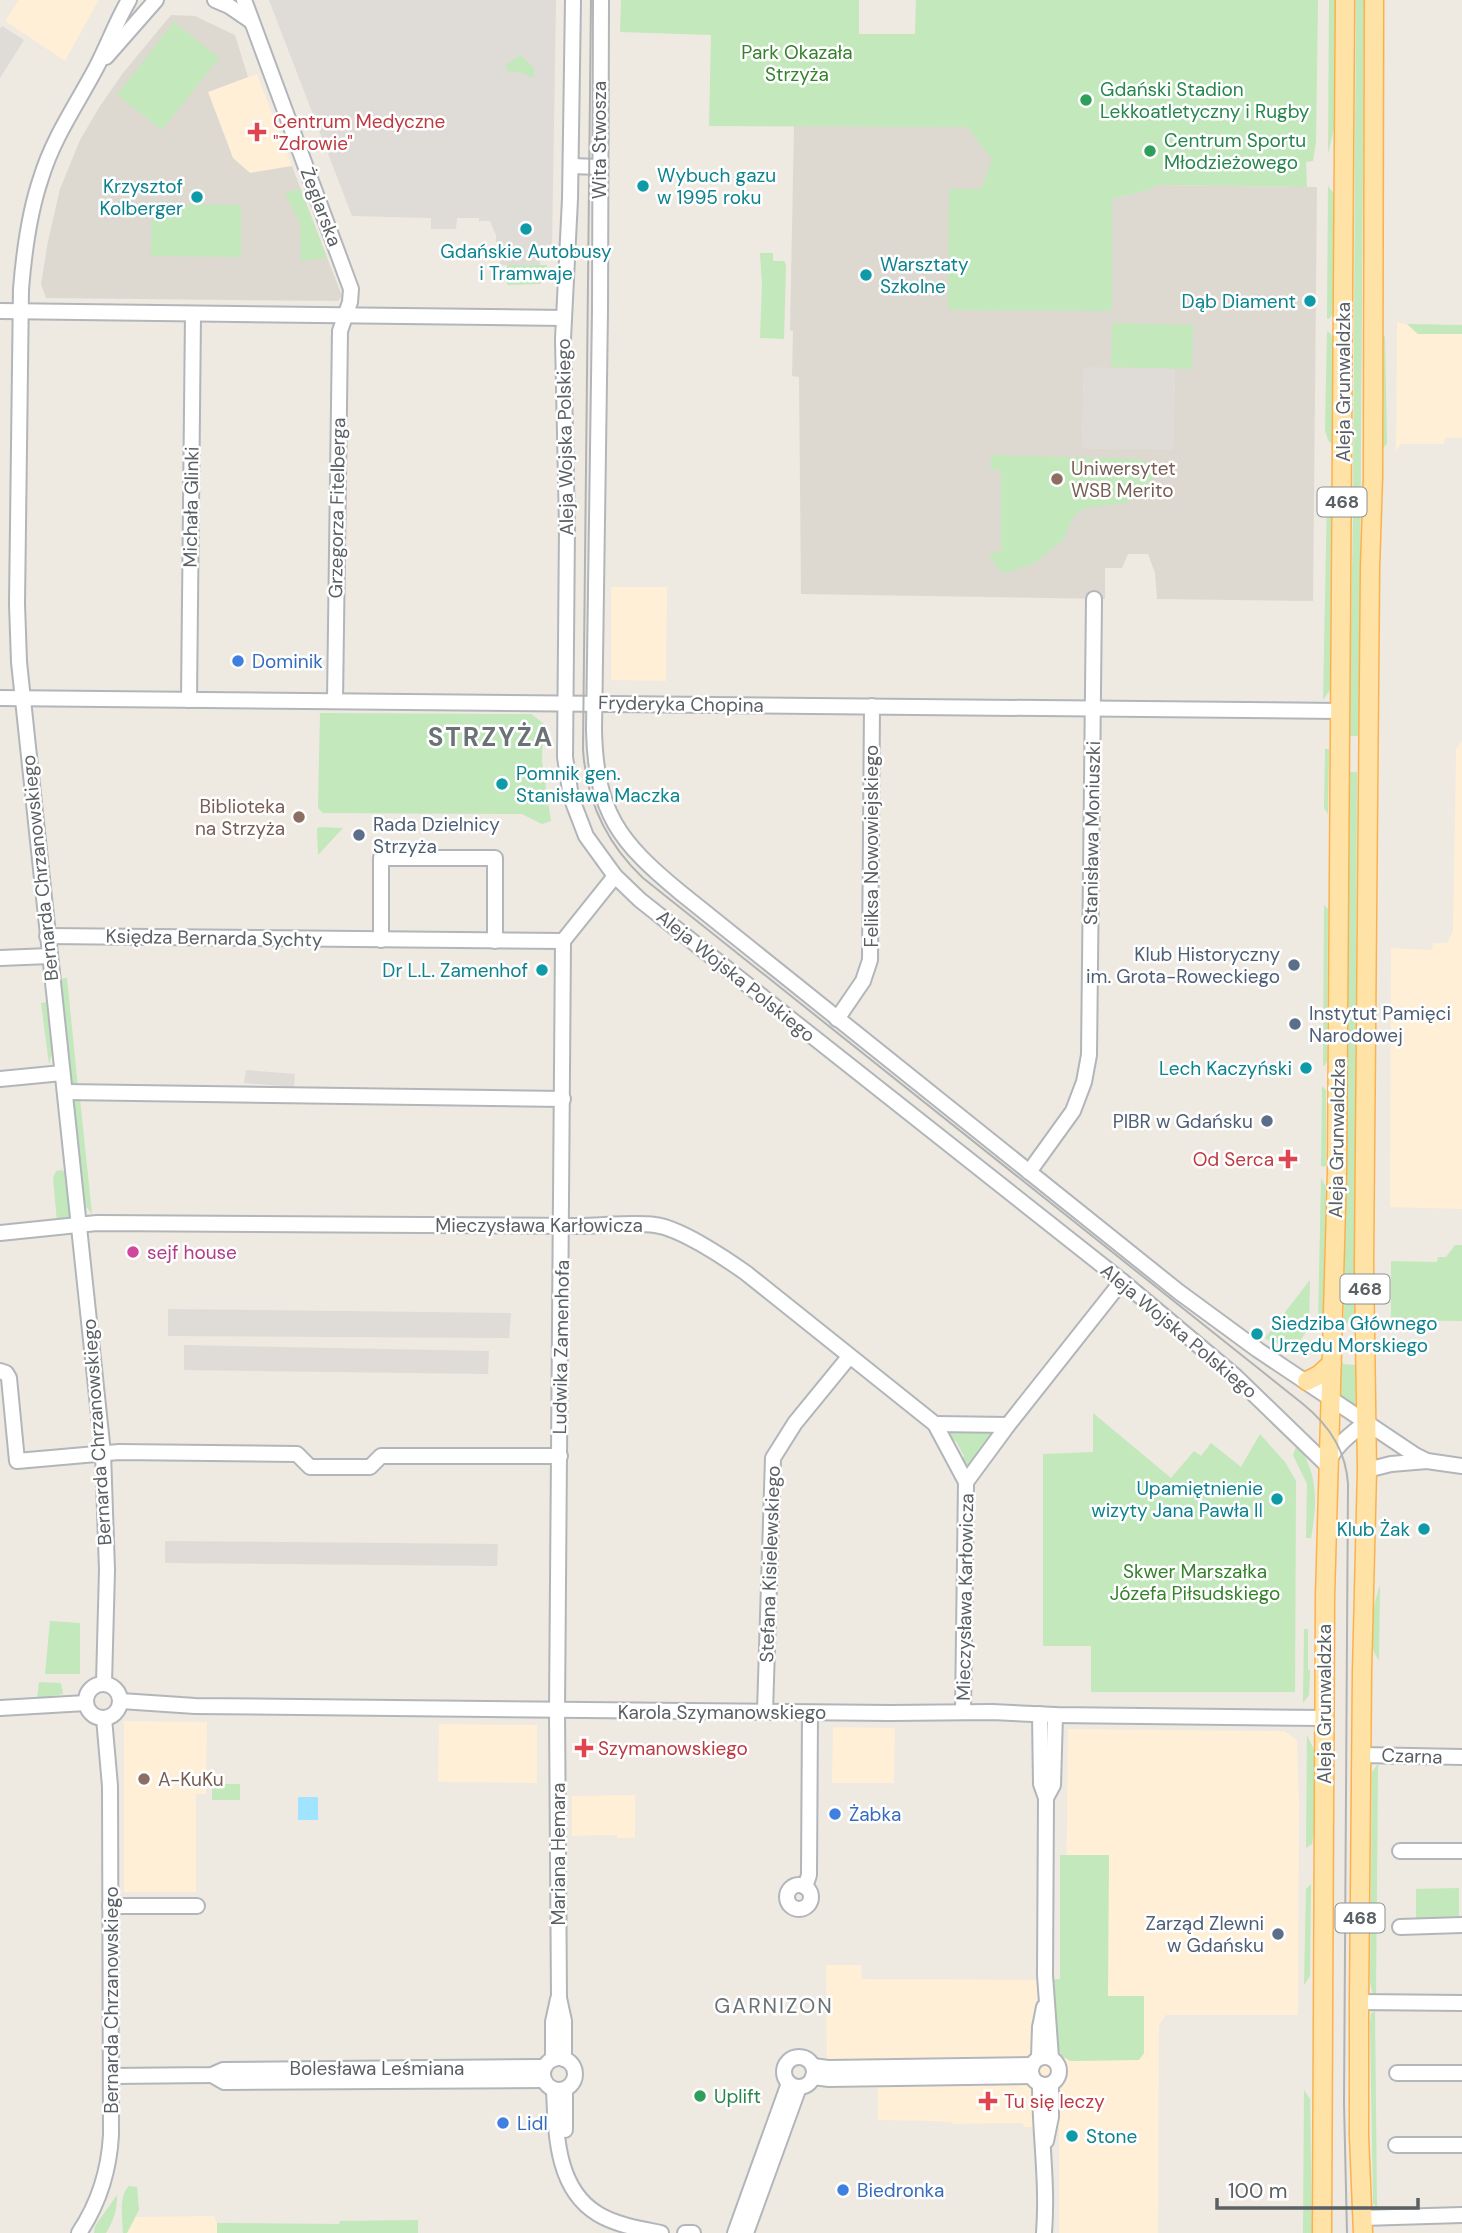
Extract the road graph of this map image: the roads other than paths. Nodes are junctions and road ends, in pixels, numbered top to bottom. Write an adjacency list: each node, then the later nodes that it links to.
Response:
1 (129, 0): 10 (street, Bernarda Chrzanowskiego)
2 (156, 0): 10 (street, Bernarda Chrzanowskiego)
3 (215, 0): 9 (street)
4 (244, 0): 9 (street, Żeglarska)
5 (573, 0): 11 (street, Wita Stwosza)
6 (601, 0): 12 (street, Wita Stwosza)
7 (1345, 0): 29 (main road, Aleja Grunwaldzka / 468)
8 (1374, 0): 52 (main road, Aleja Grunwaldzka / 468)
9 (251, 21): 18 (street, Żeglarska)
10 (97, 65): 16 (street, Bernarda Chrzanowskiego)
11 (571, 166): 12 (street); 13 (street, Wita Stwosza)
12 (599, 167): 14 (street, Wita Stwosza)
13 (566, 279): 19 (street, Aleja Wojska Polskiego)
14 (598, 280): 26 (street, Aleja Wojska Polskiego)
15 (0, 311): 16 (street)
16 (21, 311): 17 (street); 22 (street, Bernarda Chrzanowskiego)
17 (193, 314): 18 (street); 23 (street, Michała Glinki)
18 (345, 315): 19 (street); 24 (street, Grzegorza Fitelberga)
19 (564, 318): 25 (street, Aleja Wojska Polskiego)
20 (1094, 599): 28 (street, Stanisława Moniuszki)
21 (0, 698): 22 (street, Fryderyka Chopina)
22 (22, 699): 23 (street, Fryderyka Chopina); 31 (street, Bernarda Chrzanowskiego)
23 (189, 700): 24 (street, Fryderyka Chopina)
24 (335, 701): 25 (street, Fryderyka Chopina)
25 (565, 703): 26 (street, Fryderyka Chopina); 30 (street, Aleja Wojska Polskiego)
26 (594, 703): 27 (street, Fryderyka Chopina); 37 (street, Aleja Wojska Polskiego)
27 (872, 706): 28 (street, Fryderyka Chopina); 37 (street, Feliksa Nowowiejskiego)
28 (1093, 708): 29 (street, Fryderyka Chopina); 42 (street, Stanisława Moniuszki)
29 (1340, 711): 48 (main road, Aleja Grunwaldzka / 468)
30 (615, 876): 34 (street); 46 (street, Aleja Wojska Polskiego)
31 (47, 936): 32 (street, Księdza Bernarda Sychty); 35 (street, Bernarda Chrzanowskiego)
32 (381, 940): 33 (street, Księdza Bernarda Sychty); 33 (street)
33 (495, 941): 34 (street, Księdza Bernarda Sychty)
34 (563, 941): 41 (street, Ludwika Zamenhofa)
35 (50, 957): 36 (street); 38 (street, Bernarda Chrzanowskiego)
36 (0, 958)
37 (837, 1019): 42 (street, Aleja Wojska Polskiego)
38 (62, 1073): 39 (street); 40 (street, Bernarda Chrzanowskiego)
39 (0, 1079)
40 (65, 1092): 41 (street); 43 (street, Bernarda Chrzanowskiego)
41 (562, 1099): 44 (street, Ludwika Zamenhofa)
42 (1029, 1172): 50 (street, Aleja Wojska Polskiego)
43 (79, 1226): 44 (street, Mieczysława Karłowicza); 45 (street, Mieczysława Karłowicza); 55 (street, Bernarda Chrzanowskiego)
44 (562, 1226): 47 (street, Mieczysława Karłowicza); 56 (street, Ludwika Zamenhofa)
45 (0, 1233)
46 (1122, 1281): 54 (street, Mieczysława Karłowicza); 58 (street, Aleja Wojska Polskiego)
47 (849, 1357): 53 (street, Mieczysława Karłowicza); 67 (street, Stefana Kisielewskiego)
48 (1332, 1363): 50 (main road); 51 (main road, Aleja Grunwaldzka / 468)
49 (0, 1371): 55 (street)
50 (1307, 1381): 51 (street, Aleja Wojska Polskiego)
51 (1331, 1398): 52 (street, Aleja Wojska Polskiego); 58 (main road, Aleja Grunwaldzka / 468)
52 (1366, 1422): 57 (street, Aleja Wojska Polskiego); 58 (street); 60 (main road, Aleja Grunwaldzka / 468)
53 (935, 1424): 54 (street); 61 (street, Mieczysława Karłowicza)
54 (1008, 1425): 61 (street, Mieczysława Karłowicza)
55 (103, 1453): 56 (street); 62 (street, Bernarda Chrzanowskiego)
56 (560, 1456): 66 (street, Ludwika Zamenhofa)
57 (1427, 1461): 59 (street); 60 (street)
58 (1327, 1465): 73 (main road, Aleja Grunwaldzka / 468)
59 (1462, 1466)
60 (1367, 1470): 74 (main road, Aleja Grunwaldzka / 468)
61 (966, 1482): 68 (street, Mieczysława Karłowicza)
62 (104, 1683): 63 (street); 64 (street)
63 (121, 1701): 66 (street, Karola Szymanowskiego); 72 (street)
64 (86, 1703): 65 (street); 72 (street)
65 (1, 1705)
66 (557, 1711): 67 (street, Karola Szymanowskiego); 90 (street, Mariana Hemara)
67 (765, 1712): 69 (street, Karola Szymanowskiego)
68 (963, 1712): 69 (street, Karola Szymanowskiego); 70 (street, Karola Szymanowskiego)
69 (810, 1713): 79 (street)
70 (1040, 1714): 71 (street, Karola Szymanowskiego); 76 (street)
71 (1055, 1715): 73 (street, Karola Szymanowskiego); 76 (street)
72 (104, 1718): 80 (street, Bernarda Chrzanowskiego)
73 (1324, 1718): 104 (main road, Aleja Grunwaldzka / 468)
74 (1361, 1755): 75 (street, Czarna); 84 (main road, Aleja Grunwaldzka / 468)
75 (1462, 1758)
76 (1046, 1798): 86 (street)
77 (1400, 1851): 78 (street)
78 (1462, 1851)
79 (806, 1887)
80 (110, 1906): 81 (street); 91 (street, Bernarda Chrzanowskiego)
81 (197, 1906)
82 (1462, 1926): 83 (street)
83 (1400, 1927)
84 (1359, 2002): 85 (street); 96 (main road, Aleja Grunwaldzka / 468)
85 (1462, 2003)
86 (1041, 2071): 87 (street); 103 (street)
87 (813, 2072): 92 (street); 92 (street)
88 (1397, 2073): 89 (street)
89 (1462, 2073)
90 (554, 2074): 91 (street, Bolesława Leśmiana); 98 (street, Mariana Hemara)
91 (111, 2076): 97 (street, Bernarda Chrzanowskiego)
92 (794, 2085): 101 (street); 102 (street)
93 (1396, 2145): 94 (street)
94 (1462, 2145)
95 (1462, 2215): 96 (street)
96 (1362, 2226)
97 (79, 2233)
98 (662, 2233)
99 (685, 2233): 100 (street)
100 (693, 2233)
101 (735, 2233)
102 (746, 2233)
103 (1044, 2233)
104 (1322, 2233)

